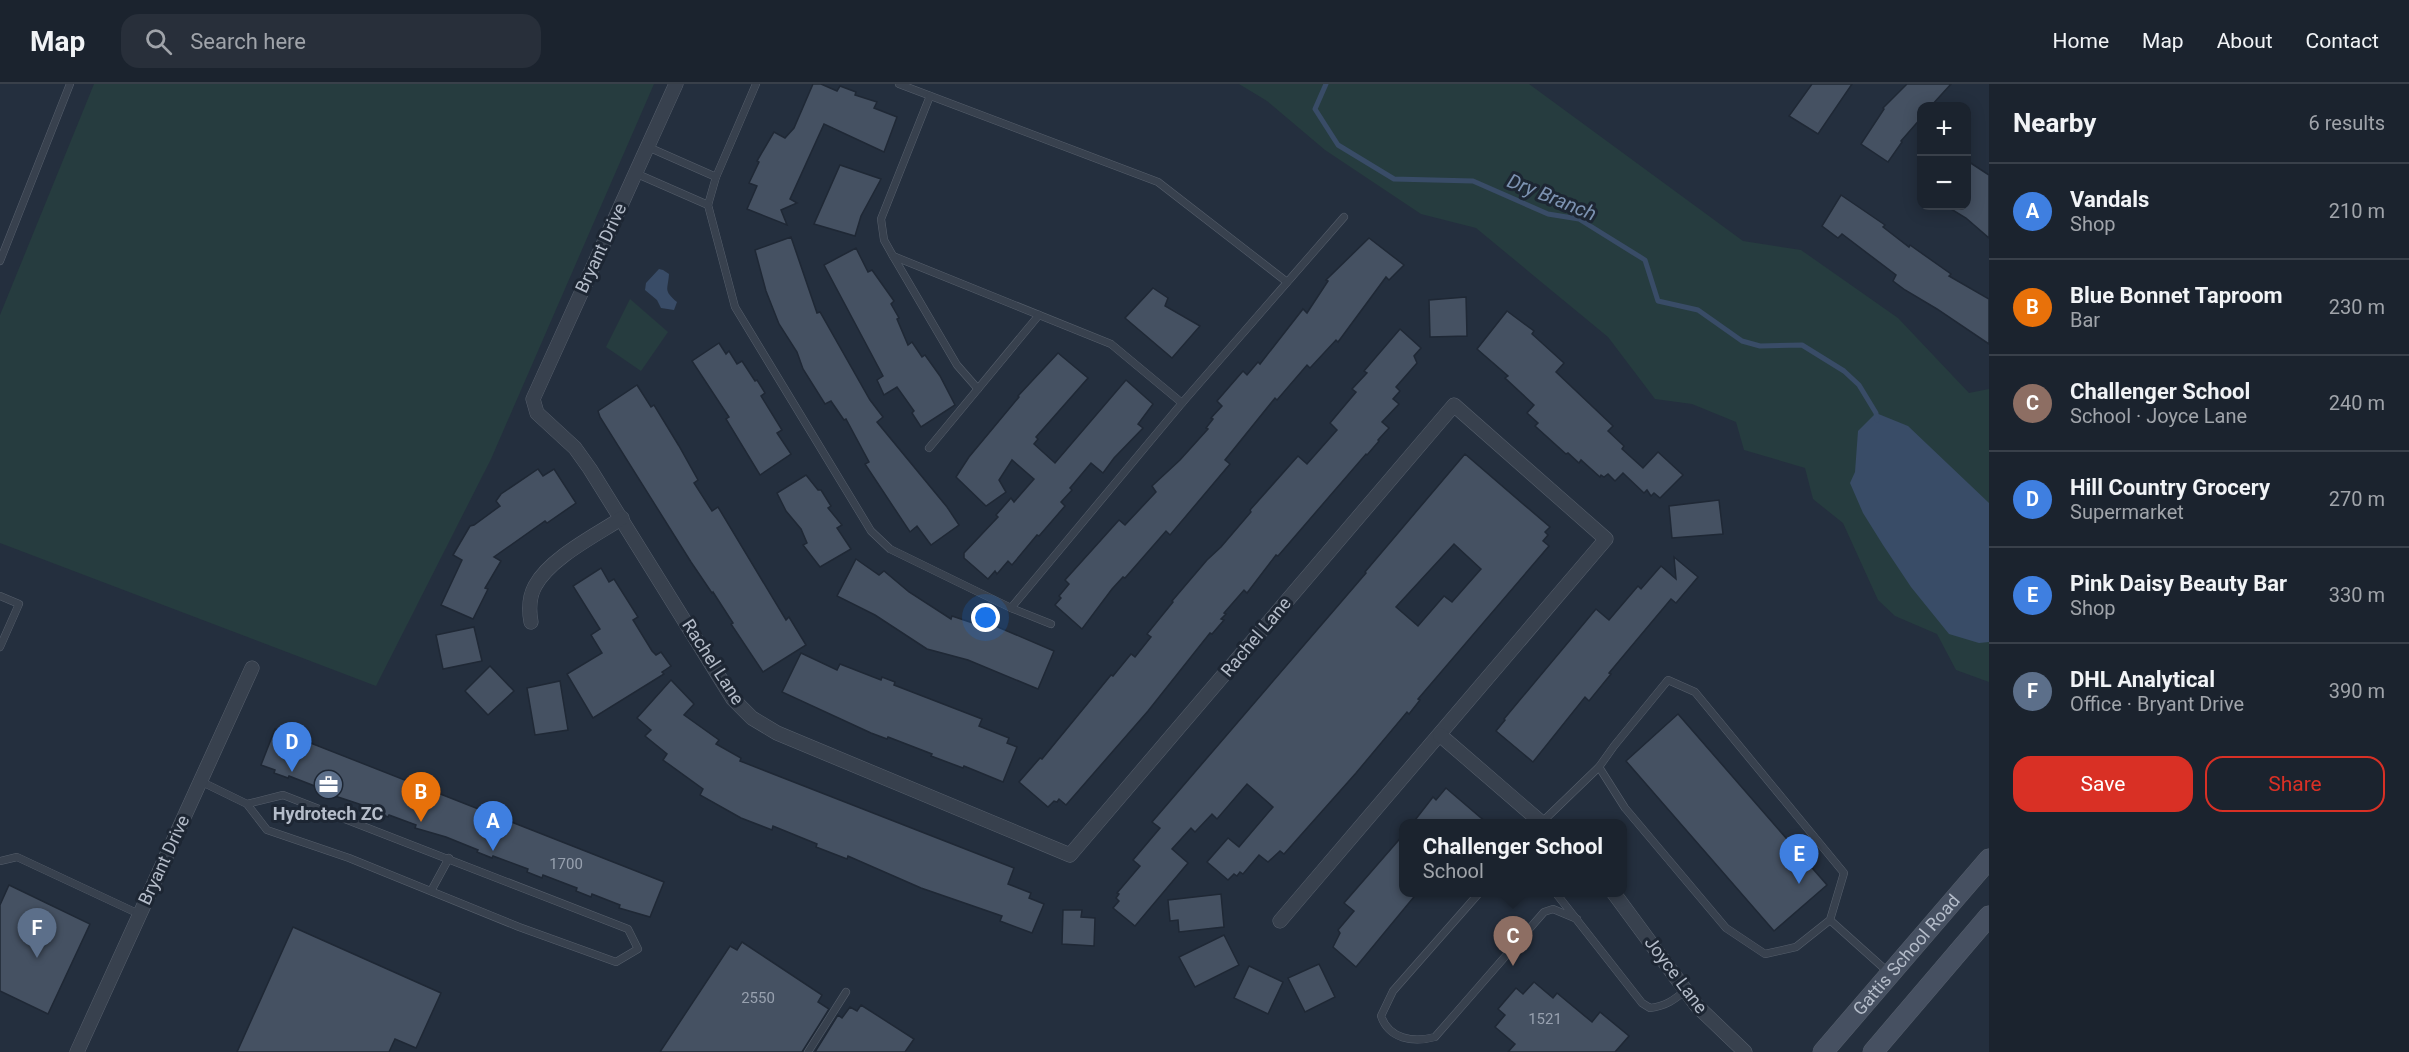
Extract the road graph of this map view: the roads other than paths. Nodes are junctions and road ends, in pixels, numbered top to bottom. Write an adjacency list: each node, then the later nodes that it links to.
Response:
1 (70, 84): 12 (lane)
2 (676, 84): 6 (street, Bryant Drive)
3 (756, 84): 8 (lane)
4 (899, 84): 5 (lane)
5 (930, 96): 11 (lane); 13 (lane)
6 (648, 147): 7 (street, Bryant Drive); 8 (lane)
7 (636, 173): 9 (lane); 17 (street, Bryant Drive)
8 (716, 177): 9 (lane)
9 (708, 205): 21 (lane)
10 (1344, 217): 13 (lane)
11 (892, 256): 14 (lane); 15 (lane)
12 (0, 261)
13 (1287, 282): 16 (lane)
14 (1039, 315): 15 (lane); 16 (lane)
15 (978, 389): 18 (lane)
16 (1182, 403): 21 (lane)
17 (537, 413): 19 (street, Rachel Lane)
18 (929, 448)
19 (622, 518): 22 (street); 26 (street, Rachel Lane)
20 (0, 596): 24 (lane)
21 (1011, 608): 23 (lane)
22 (531, 622)
23 (1051, 624)
24 (0, 647)
25 (252, 668): 28 (street, Bryant Drive)
26 (1440, 735): 30 (street); 43 (street, Rachel Lane)
27 (1599, 767): 31 (lane); 42 (lane); 42 (lane)
28 (200, 781): 29 (lane); 39 (street, Bryant Drive)
29 (247, 804): 32 (lane); 35 (lane)
30 (1536, 819)
31 (1545, 819)
32 (449, 858): 35 (lane); 35 (lane)
33 (1989, 859): 44 (main road, Gattis School Road)
34 (0, 861): 39 (lane)
35 (431, 891)
36 (1476, 897): 41 (lane)
37 (1559, 897): 41 (lane)
38 (1617, 897): 45 (street, Joyce Lane)
39 (139, 914): 47 (street, Bryant Drive)
40 (1989, 916): 51 (main road, Gattis School Road)
41 (1576, 919): 45 (lane)
42 (1830, 920): 44 (lane)
43 (1280, 921)
44 (1890, 974): 50 (main road, Gattis School Road)
45 (1686, 990): 49 (street, Joyce Lane)
46 (846, 992): 48 (lane)
47 (77, 1052)
48 (808, 1052)
49 (1745, 1052)
50 (1823, 1052)
51 (1873, 1052)

